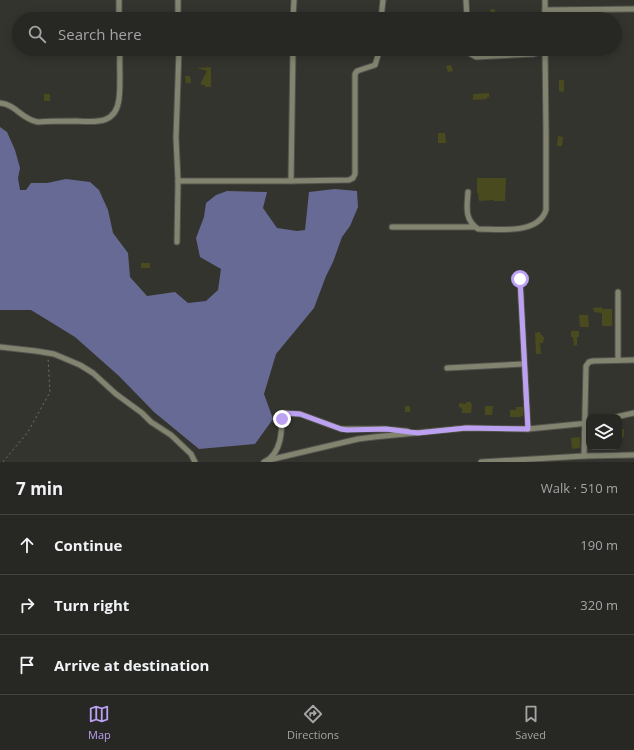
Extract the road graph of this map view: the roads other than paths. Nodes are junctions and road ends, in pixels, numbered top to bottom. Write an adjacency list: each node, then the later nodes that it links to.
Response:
1 (119, 0): 9 (street)
2 (178, 0): 10 (street)
3 (294, 0): 11 (street)
4 (383, 0): 12 (street)
5 (466, 0): 13 (street)
6 (545, 0): 8 (street)
7 (634, 9): 8 (street)
8 (546, 10)
9 (120, 12)
10 (178, 12)
11 (293, 12)
12 (382, 12)
13 (467, 12)
14 (120, 56): 21 (street)
15 (179, 56): 22 (street)
16 (293, 56): 23 (street)
17 (378, 56): 23 (street)
18 (474, 56): 19 (street)
19 (495, 56)
20 (545, 56): 25 (street)
21 (0, 103)
22 (178, 181): 23 (street); 27 (street)
23 (291, 181)
24 (468, 192): 25 (street)
25 (474, 226): 26 (street)
26 (392, 227)
27 (177, 242)
28 (520, 279): 33 (street)
29 (618, 292): 31 (street)
30 (0, 347): 45 (street)
31 (618, 360): 32 (street); 36 (street)
32 (634, 360)
33 (524, 364): 34 (street); 39 (street)
34 (447, 368)
35 (634, 412): 37 (street)
36 (587, 414)
37 (622, 415)
38 (586, 424): 39 (street)
39 (528, 429): 40 (street)
40 (418, 433): 44 (street); 44 (street)
41 (586, 435): 43 (street)
42 (634, 455): 43 (street)
43 (584, 456): 47 (street)
44 (269, 460): 46 (street)
45 (195, 462)
46 (264, 462)
47 (481, 462)

